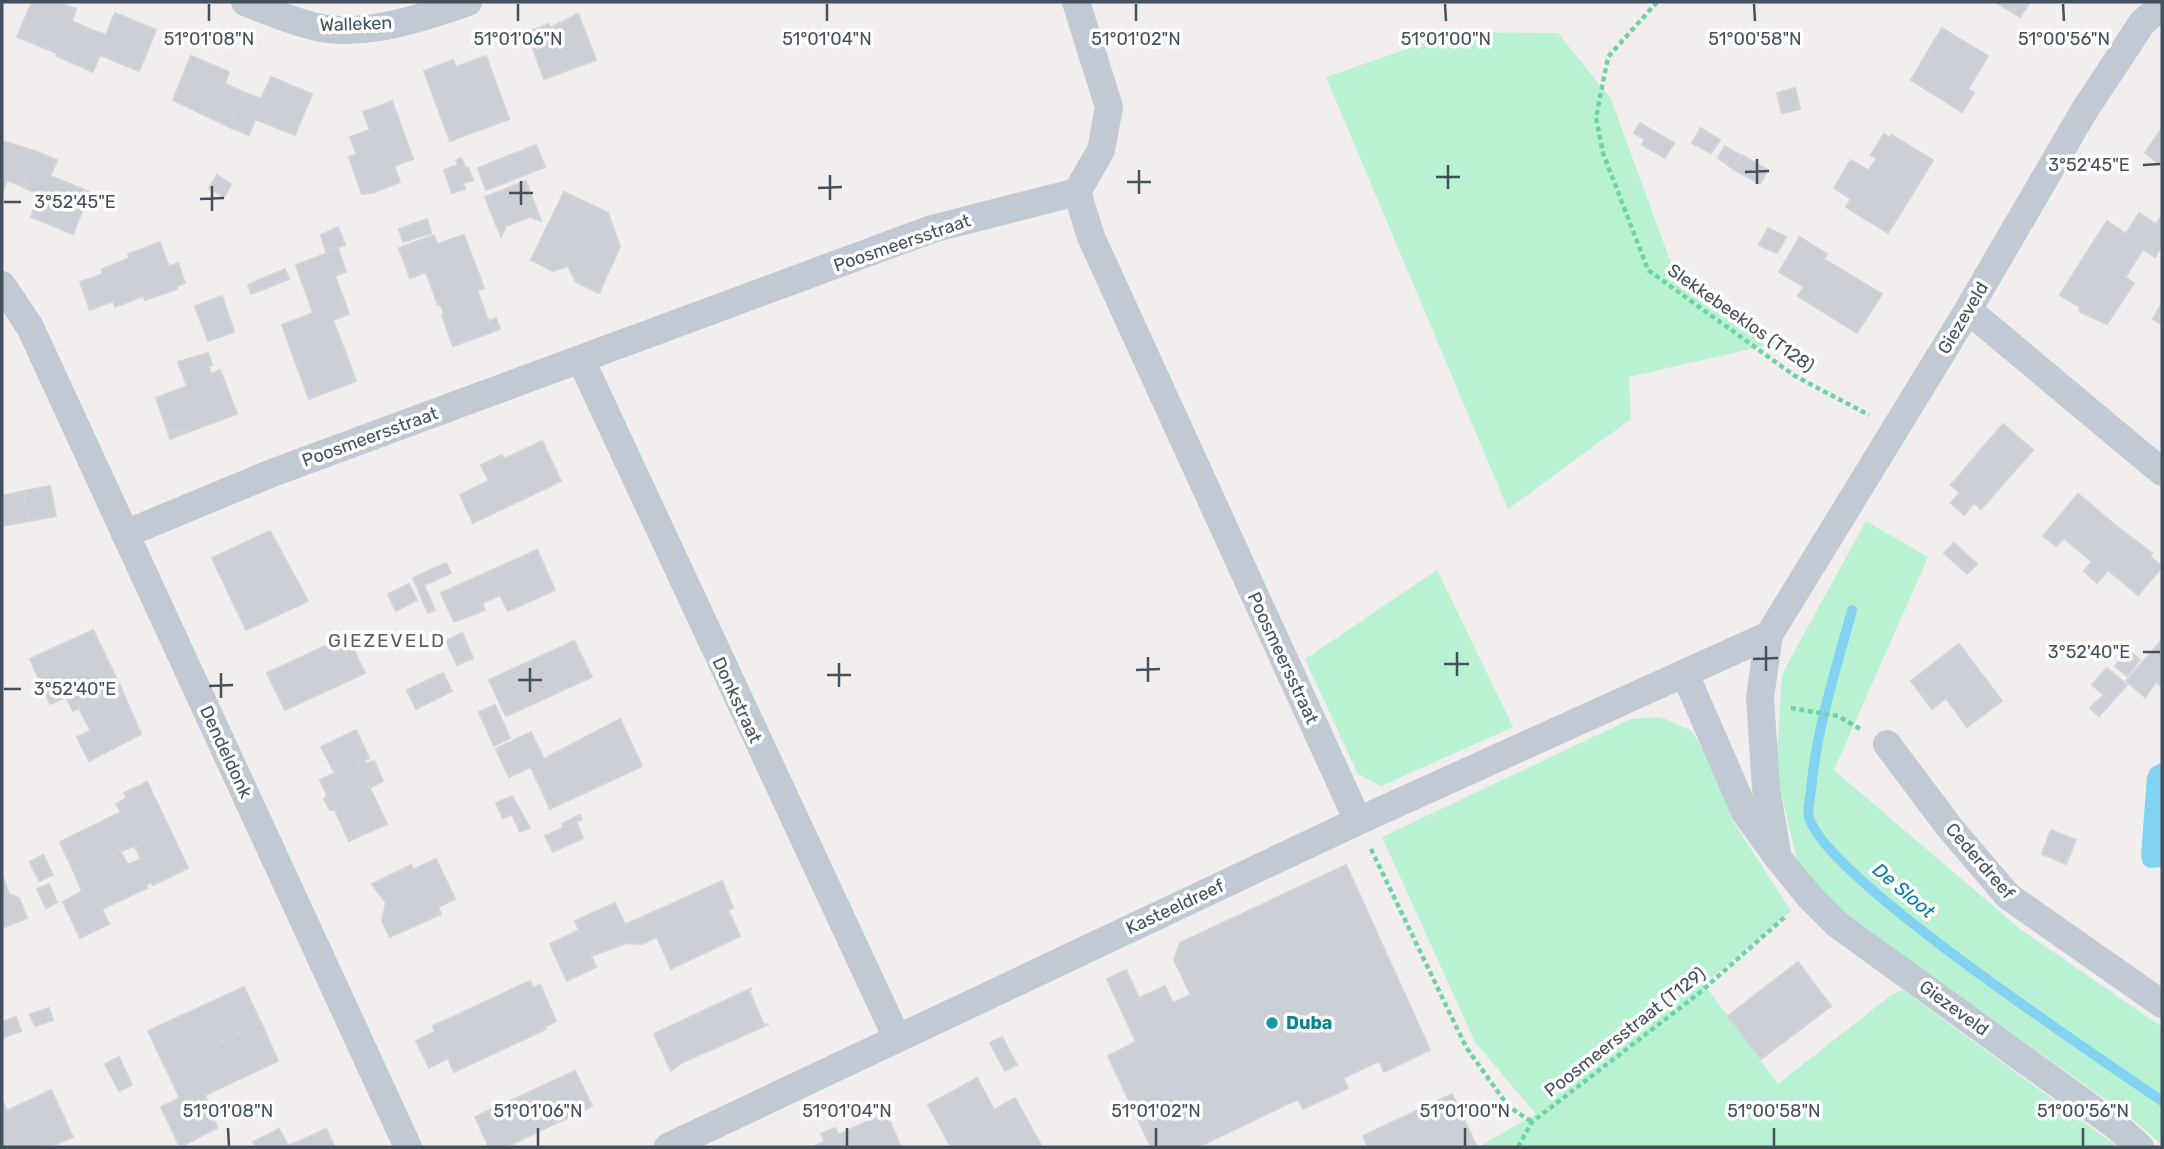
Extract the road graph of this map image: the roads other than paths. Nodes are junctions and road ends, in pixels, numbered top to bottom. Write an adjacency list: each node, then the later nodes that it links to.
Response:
1 (246, 2): 2 (street, Walleken)
2 (468, 2)
3 (1076, 2): 5 (street)
4 (2162, 5): 7 (street, Giezeveld)
5 (1077, 192): 8 (street, Poosmeersstraat); 14 (street, Poosmeersstraat)
6 (2, 285): 10 (street, Dendeldonk)
7 (1968, 310): 9 (street); 11 (street, Giezeveld)
8 (580, 360): 10 (street, Poosmeersstraat); 17 (street, Donkstraat)
9 (2162, 472)
10 (125, 534): 18 (street, Dendeldonk)
11 (1769, 635): 12 (street); 15 (street, Giezeveld)
12 (1685, 674): 14 (street, Kasteeldreef); 15 (street, Giezeveld)
13 (1887, 744): 16 (street, Cederdreef)
14 (1358, 821): 17 (street, Kasteeldreef)
15 (1778, 858): 20 (street, Giezeveld)
16 (2162, 1004)
17 (897, 1038): 19 (street, Kasteeldreef)
18 (408, 1147)
19 (668, 1147)
20 (2140, 1147)

